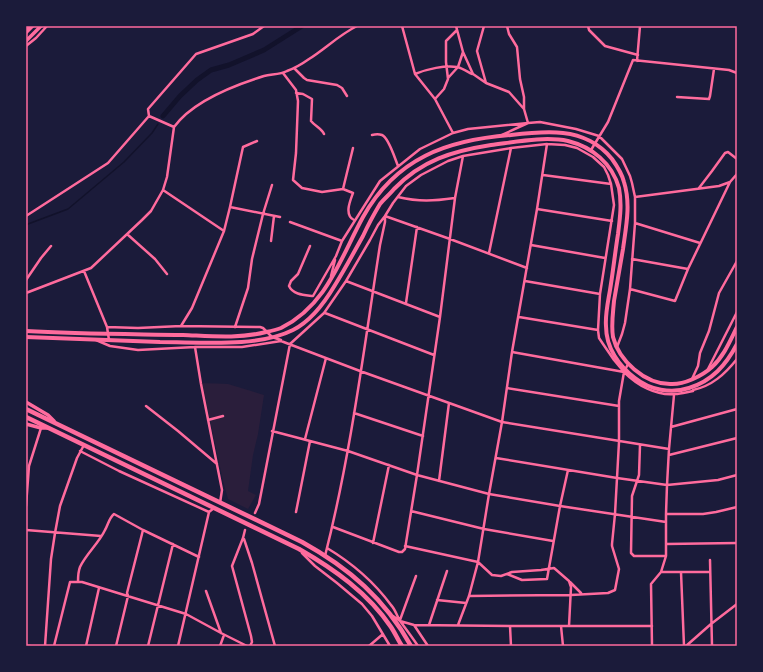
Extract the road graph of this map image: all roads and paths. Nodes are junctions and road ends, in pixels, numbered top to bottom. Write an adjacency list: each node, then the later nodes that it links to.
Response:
1 (32, 26): 14 (main road)
2 (41, 26): 15 (street)
3 (47, 26): 16 (street)
4 (264, 26): 35 (street)
5 (357, 26): 12 (street)
6 (402, 26): 26 (street)
7 (456, 26): 13 (street)
8 (484, 26): 29 (street)
9 (507, 26): 34 (street)
10 (588, 26): 18 (street)
11 (640, 26): 18 (street)
12 (351, 27): 22 (street)
13 (457, 30): 17 (street); 20 (street)
14 (26, 32)
15 (26, 41)
16 (26, 46)
17 (463, 52): 21 (street); 27 (street)
18 (638, 56): 19 (street)
19 (637, 61): 23 (street); 42 (street)
20 (446, 67): 21 (street); 26 (street); 28 (street)
21 (458, 67): 27 (street); 28 (street)
22 (294, 68): 24 (street); 31 (street)
23 (714, 69): 25 (street); 32 (street)
24 (283, 73): 30 (street); 37 (street)
25 (737, 73)
26 (415, 74): 33 (street)
27 (473, 74): 29 (street)
28 (448, 78): 33 (street)
29 (486, 84): 34 (street)
30 (296, 93): 38 (street); 59 (street)
31 (347, 96)
32 (677, 97)
33 (435, 99): 39 (street)
34 (524, 109): 36 (street)
35 (149, 116): 37 (street); 66 (street)
36 (528, 122): 39 (street); 41 (street); 42 (street)
37 (174, 127): 58 (street)
38 (324, 134)
39 (453, 134): 51 (street)
40 (372, 135): 51 (street)
41 (500, 136): 44 (main road); 96 (main road)
42 (599, 136): 44 (street); 61 (street)
43 (257, 141): 63 (street)
44 (595, 143): 48 (street); 123 (main road)
45 (547, 144): 47 (street); 53 (street); 55 (street)
46 (354, 148): 59 (street)
47 (511, 148): 49 (street); 84 (street)
48 (591, 150): 116 (main road); 131 (main road)
49 (463, 156): 60 (street); 62 (street)
50 (737, 160): 57 (street)
51 (398, 166): 70 (street)
52 (737, 174): 54 (street)
53 (543, 175): 55 (street); 64 (street)
54 (730, 182): 57 (street); 80 (street)
55 (611, 184): 72 (street)
56 (272, 185): 65 (street)
57 (699, 188): 61 (street)
58 (163, 190): 75 (street); 76 (street)
59 (343, 190): 70 (street)
60 (398, 197): 62 (street); 68 (street)
61 (635, 197): 73 (street)
62 (455, 198): 77 (street)
63 (230, 207): 65 (street); 75 (street)
64 (537, 209): 72 (street); 81 (street)
65 (263, 214): 67 (street); 108 (street)
66 (26, 216)
67 (274, 216): 69 (street); 78 (street)
68 (385, 216): 74 (street); 94 (street); 98 (street)
69 (280, 218)
70 (354, 220): 79 (street)
71 (290, 222): 79 (street)
72 (612, 222): 86 (street)
73 (635, 223): 80 (street); 87 (street)
74 (417, 227): 77 (street); 101 (street)
75 (224, 231): 106 (street)
76 (127, 234): 91 (street); 92 (street)
77 (450, 238): 84 (street); 104 (street)
78 (271, 241)
79 (342, 241): 85 (street)
80 (700, 243): 90 (street)
81 (530, 245): 86 (street); 89 (street)
82 (51, 246): 93 (street)
83 (310, 246): 85 (street)
84 (489, 253): 89 (street)
85 (336, 256): 96 (street)
86 (606, 258): 100 (street)
87 (632, 259): 90 (street); 97 (street)
88 (737, 261): 132 (street)
89 (527, 268): 95 (street)
90 (688, 269): 97 (street)
91 (84, 271): 99 (street); 107 (street)
92 (167, 274)
93 (26, 280)
94 (346, 281): 98 (street); 103 (street)
95 (525, 281): 100 (street); 105 (street)
96 (330, 282): 113 (main road)
97 (630, 289): 123 (street)
98 (373, 291): 101 (street); 110 (street)
99 (26, 293)
100 (600, 294): 111 (street)
101 (406, 303): 104 (street)
102 (737, 312): 129 (street)
103 (324, 313): 110 (street); 120 (street)
104 (440, 317): 125 (street)
105 (519, 317): 111 (street); 124 (street)
106 (181, 326): 107 (street); 108 (street)
107 (107, 327): 114 (street)
108 (235, 327): 113 (street)
109 (737, 327): 129 (main road)
110 (367, 329): 125 (street); 130 (street)
111 (598, 330): 131 (street)
112 (26, 331): 114 (main road)
113 (267, 332): 114 (main road); 116 (street)
114 (108, 334): 118 (street)
115 (26, 337): 117 (main road)
116 (272, 337): 118 (main road); 119 (street)
117 (94, 339): 118 (main road); 122 (street)
118 (109, 340)
119 (281, 340): 120 (street); 122 (street)
120 (290, 344): 126 (street); 153 (street)
121 (737, 344): 134 (main road)
122 (195, 347): 146 (street)
123 (617, 347): 128 (main road)
124 (512, 352): 131 (street); 133 (street)
125 (434, 356): 136 (street)
126 (326, 358): 130 (street); 156 (street)
127 (737, 359): 134 (street)
128 (628, 364): 131 (street); 132 (main road)
129 (707, 370): 132 (main road)
130 (360, 371): 136 (street); 143 (street)
131 (624, 371): 134 (main road); 135 (street); 140 (street)
132 (692, 379)
133 (507, 388): 140 (street); 147 (street)
134 (693, 389): 135 (street)
135 (674, 394): 150 (street)
136 (429, 396): 138 (street); 154 (street)
137 (26, 402): 149 (street)
138 (449, 403): 147 (street); 172 (street)
139 (146, 406): 166 (street)
140 (619, 406): 158 (street)
141 (26, 409): 149 (main road)
142 (737, 409): 150 (street)
143 (354, 413): 154 (street); 162 (street)
144 (223, 416): 146 (street)
145 (26, 417): 152 (main road)
146 (208, 420): 166 (street)
147 (502, 422): 158 (street); 165 (street)
148 (26, 424): 151 (street)
149 (56, 424): 176 (main road)
150 (671, 427): 161 (street)
151 (40, 428): 152 (street); 177 (street)
152 (49, 428): 159 (main road)
153 (272, 431): 156 (street); 184 (street)
154 (423, 436): 169 (street)
155 (737, 438): 164 (street)
156 (305, 439): 157 (street)
157 (310, 441): 162 (street); 183 (street)
158 (619, 442): 160 (street); 171 (street)
159 (84, 445): 163 (street); 180 (main road)
160 (640, 445): 161 (street); 173 (street)
161 (669, 449): 164 (street)
162 (348, 451): 167 (street); 189 (street)
163 (80, 452): 182 (street); 194 (street)
164 (669, 455): 174 (street)
165 (496, 458): 168 (street); 175 (street)
166 (217, 465): 176 (street)
167 (389, 465): 169 (street); 198 (street)
168 (568, 470): 171 (street); 178 (street)
169 (417, 475): 172 (street); 181 (street)
170 (737, 475): 174 (street)
171 (617, 478): 173 (street); 185 (street)
172 (439, 481): 175 (street)
173 (636, 481): 174 (street); 187 (street)
174 (667, 485): 186 (street)
175 (489, 494): 178 (street); 190 (street)
176 (220, 503): 206 (main road)
177 (26, 506)
178 (560, 506): 185 (street); 197 (street)
179 (737, 507): 186 (street)
180 (214, 508): 182 (street); 204 (main road)
181 (411, 511): 190 (street); 202 (street)
182 (209, 512): 205 (street)
183 (296, 512)
184 (255, 513)
185 (615, 514): 187 (street); 221 (street)
186 (666, 514): 188 (street)
187 (632, 517): 188 (street); 207 (street)
188 (666, 522): 201 (street)
189 (333, 528): 198 (street); 203 (street)
190 (484, 529): 197 (street); 209 (street)
191 (26, 530): 194 (street)
192 (143, 530): 195 (street); 200 (street); 223 (street)
193 (245, 530): 196 (street)
194 (55, 533): 195 (street); 244 (street)
195 (101, 536): 218 (street)
196 (243, 538): 252 (street); 253 (street)
197 (553, 541): 210 (street)
198 (373, 543): 202 (street)
199 (737, 543): 201 (street)
200 (173, 544): 205 (street); 228 (street)
201 (666, 544): 207 (street)
202 (406, 546): 209 (street)
203 (327, 548): 206 (street); 231 (street)
204 (299, 549): 241 (street); 256 (main road)
205 (199, 556): 229 (street)
206 (325, 556): 230 (main road)
207 (666, 556): 212 (street)
208 (710, 560): 214 (street)
209 (478, 562): 215 (street); 224 (street)
210 (548, 569): 215 (street); 215 (street); 217 (street)
211 (447, 572): 225 (street)
212 (660, 572): 213 (street); 239 (street)
213 (681, 572): 214 (street); 263 (street)
214 (710, 572): 232 (street)
215 (507, 574)
216 (416, 576): 231 (street)
217 (569, 581): 221 (street); 222 (street)
218 (78, 582): 219 (street); 245 (street)
219 (99, 588): 223 (street); 246 (street)
220 (206, 591): 240 (street)
221 (582, 594): 222 (street)
222 (571, 595): 224 (street); 238 (street)
223 (128, 596): 228 (street); 247 (street)
224 (469, 596): 226 (street)
225 (437, 600): 226 (street); 234 (street)
226 (466, 603): 235 (street)
227 (737, 604): 232 (street)
228 (158, 606): 229 (street); 248 (street)
229 (186, 614): 240 (street); 249 (street)
230 (391, 615): 231 (street); 257 (main road)
231 (400, 621): 233 (street); 258 (street)
232 (711, 624): 263 (street); 264 (street)
233 (414, 625): 234 (street); 259 (street)
234 (429, 625): 235 (street)
235 (458, 625): 236 (street)
236 (510, 626): 237 (street); 260 (street)
237 (561, 626): 238 (street); 261 (street)
238 (569, 626): 239 (street)
239 (652, 626): 262 (street)
240 (223, 634): 250 (street); 251 (street)
241 (383, 634): 254 (street); 255 (street)
242 (26, 646): 243 (street)
243 (30, 646)
244 (45, 646)
245 (54, 646)
246 (86, 646)
247 (116, 646)
248 (148, 646)
249 (178, 646)
250 (220, 646)
251 (247, 646)
252 (250, 646)
253 (275, 646)
254 (369, 646)
255 (390, 646)
256 (402, 646)
257 (411, 646)
258 (418, 646)
259 (428, 646)
260 (511, 646)
261 (563, 646)
262 (652, 646)
263 (685, 646)
264 (712, 646)

